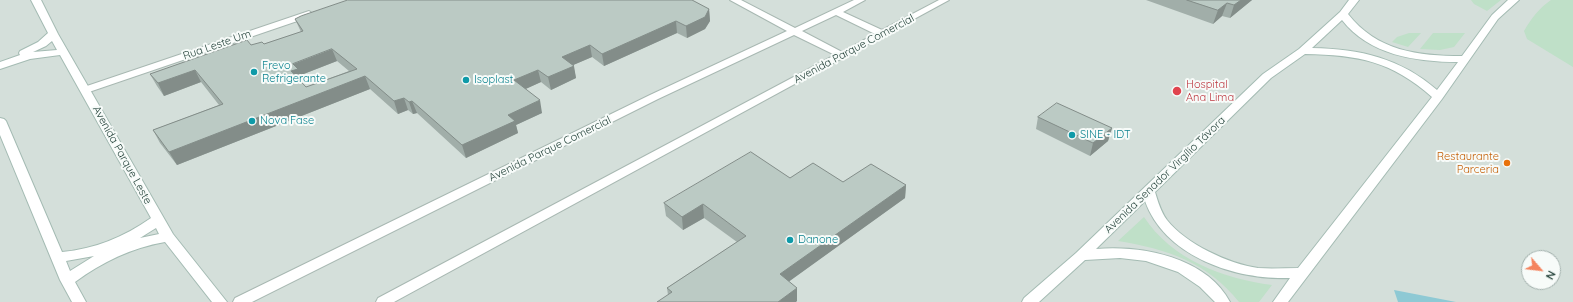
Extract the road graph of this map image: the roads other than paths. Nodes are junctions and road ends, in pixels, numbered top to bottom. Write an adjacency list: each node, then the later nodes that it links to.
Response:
1 (36, 0): 11 (main road, Avenida Parque Leste)
2 (734, 0): 10 (street)
3 (862, 0): 8 (street, Avenida Parque Comercial)
4 (945, 0): 12 (street, Avenida Parque Comercial)
5 (1354, 0): 9 (main road, Avenida Senador Virgílio Távora)
6 (1514, 0): 17 (main road)
7 (320, 10): 19 (street, Rua Leste Um)
8 (837, 12): 10 (street, Avenida Parque Comercial); 12 (street)
9 (1343, 14): 13 (main road, Avenida Senador Virgílio Távora); 17 (main road)
10 (796, 32): 15 (street); 31 (street, Avenida Parque Comercial)
11 (53, 34): 14 (main road, Avenida Parque Leste); 16 (main road)
12 (882, 34): 15 (street, Avenida Parque Comercial)
13 (1303, 51): 20 (main road); 22 (main road, Avenida Senador Virgílio Távora)
14 (63, 52): 18 (main road); 19 (main road, Avenida Parque Leste)
15 (841, 55): 32 (street, Avenida Parque Comercial)
16 (0, 59)
17 (1466, 59): 20 (main road)
18 (0, 66)
19 (85, 90): 23 (main road, Avenida Parque Leste)
20 (1438, 97): 27 (main road)
21 (0, 121): 25 (main road)
22 (1148, 191): 26 (main road, Avenida Senador Virgílio Távora); 27 (main road)
23 (158, 220): 24 (main road, Avenida Parque Leste); 25 (main road)
24 (168, 237): 28 (main road); 30 (main road, Avenida Parque Leste)
25 (58, 256): 28 (main road)
26 (1081, 256): 33 (main road, Avenida Senador Virgílio Távora); 34 (main road)
27 (1302, 273): 35 (main road)
28 (67, 280): 29 (main road)
29 (79, 302)
30 (220, 302)
31 (240, 302)
32 (383, 302)
33 (1029, 302)
34 (1223, 302)
35 (1280, 302)

